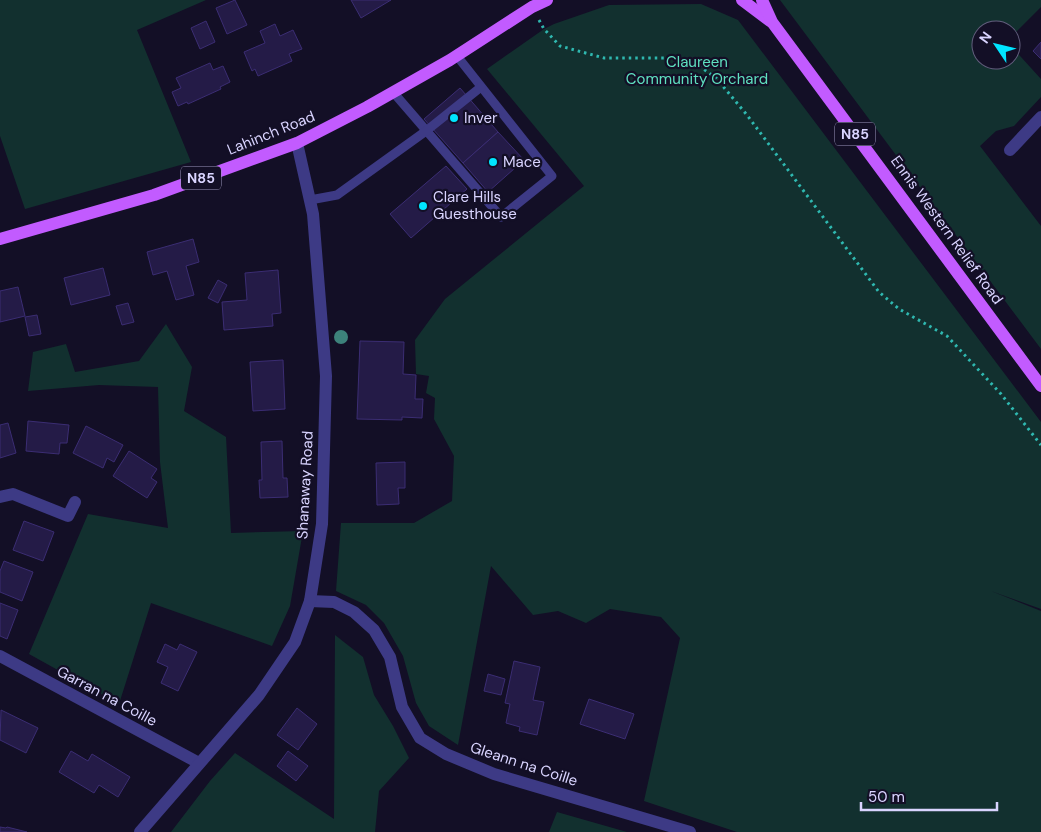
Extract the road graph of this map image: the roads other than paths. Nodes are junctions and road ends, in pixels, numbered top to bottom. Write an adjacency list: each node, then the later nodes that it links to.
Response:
1 (547, 0): 4 (main road, Lahinch Road / N85)
2 (742, 0): 5 (main road, Ennis Western Relief Road / N85)
3 (762, 0): 5 (main road, Ennis Western Relief Road / N85)
4 (535, 3): 6 (main road, Lahinch Road / N85)
5 (772, 22): 15 (main road, Ennis Western Relief Road / N85)
6 (457, 56): 7 (lane); 8 (main road, Lahinch Road / N85)
7 (481, 87): 10 (lane); 10 (lane)
8 (393, 92): 10 (lane); 11 (main road, Lahinch Road / N85)
9 (1041, 117): 12 (street)
10 (426, 131): 13 (lane)
11 (297, 143): 13 (street, Shanaway Road); 14 (main road, Lahinch Road / N85)
12 (1010, 150)
13 (310, 200): 18 (street, Shanaway Road)
14 (0, 238)
15 (1041, 386)
16 (0, 497): 17 (street)
17 (75, 502)
18 (310, 601): 20 (street, Shanaway Road); 22 (street, Gleann na Coille)
19 (0, 656): 20 (street, Garran na Coille)
20 (199, 763): 21 (street, Shanaway Road)
21 (140, 832)
22 (690, 832)

